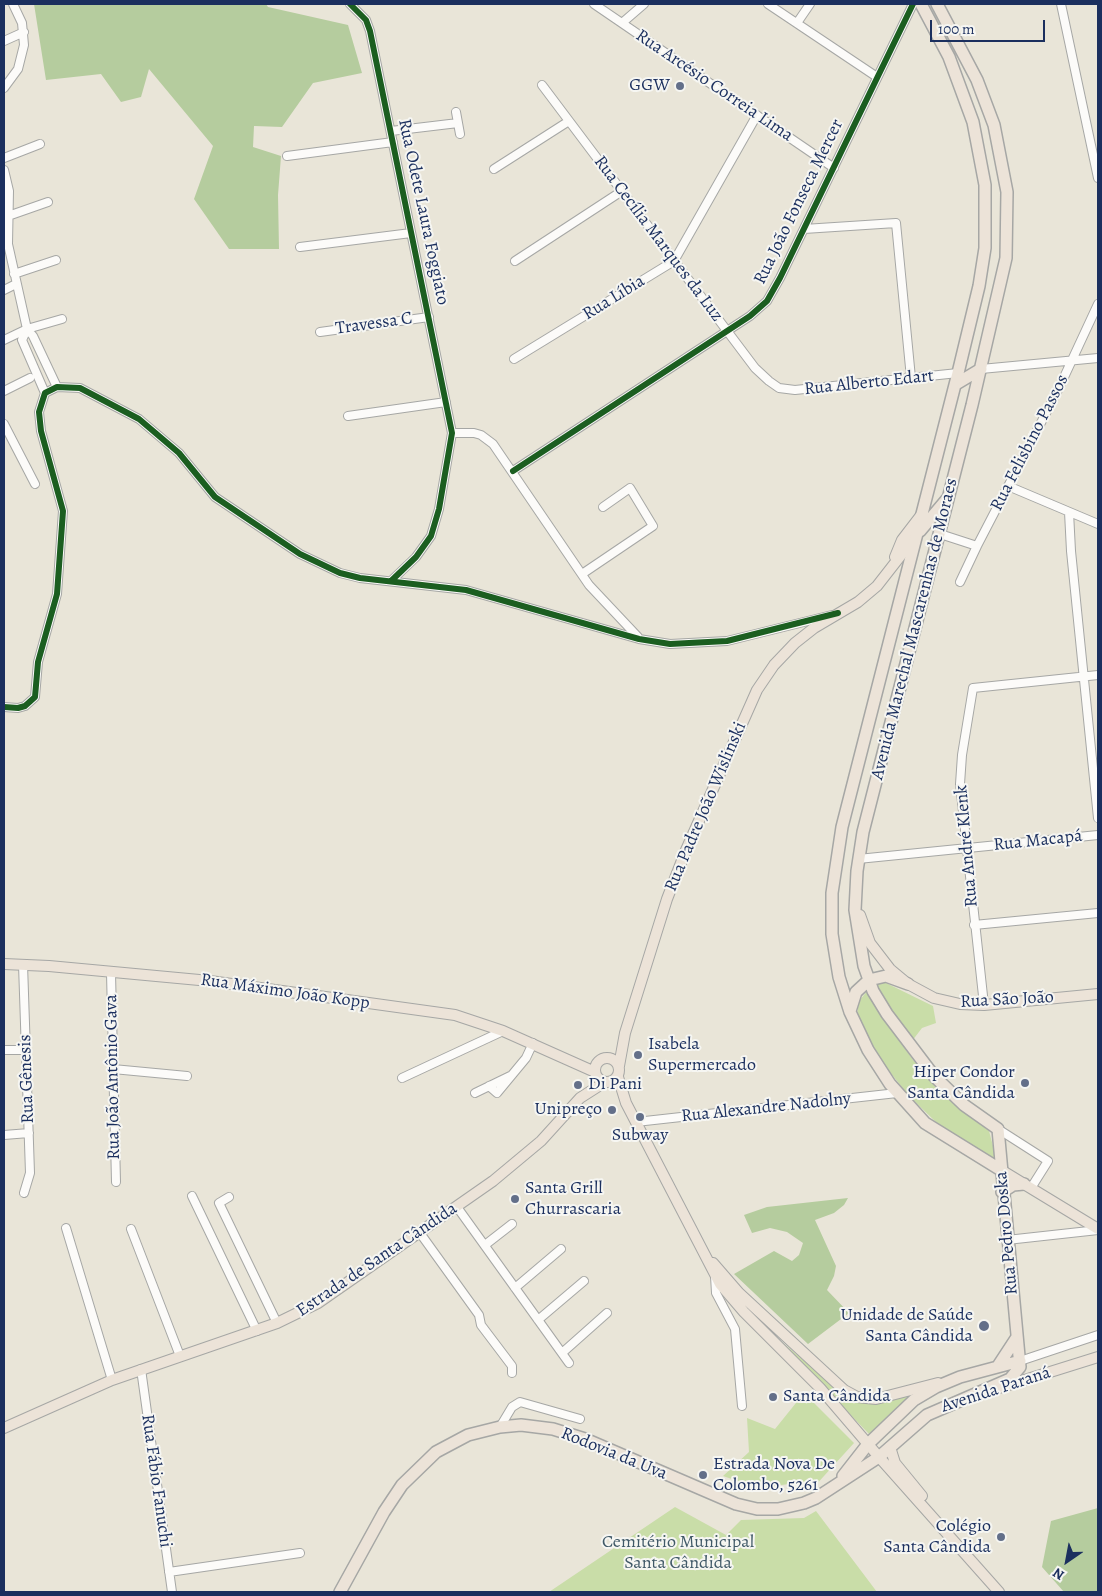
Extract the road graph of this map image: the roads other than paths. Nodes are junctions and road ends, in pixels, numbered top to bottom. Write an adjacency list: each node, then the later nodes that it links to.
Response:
1 (13, 4): 13 (street)
2 (350, 4): 22 (street, Rua Odete Laura Foggiato)
3 (594, 4): 11 (street, Rua Arcésio Correia Lima)
4 (644, 4): 11 (street)
5 (768, 4): 12 (street)
6 (810, 4): 12 (street)
7 (913, 4): 15 (street, Rua João Fonseca Mercer)
8 (920, 4): 46 (highway, Avenida Marechal Mascarenhas de Moraes)
9 (937, 4): 49 (highway, Avenida Marechal Mascarenhas de Moraes)
10 (1061, 4): 31 (street)
11 (622, 23): 19 (street, Rua Arcésio Correia Lima)
12 (797, 23): 15 (street)
13 (24, 32): 14 (street); 17 (street)
14 (4, 41)
15 (877, 78): 28 (street, Rua João Fonseca Mercer)
16 (542, 85): 20 (street, Rua Cecília Marques da Luz)
17 (4, 88)
18 (456, 112): 21 (street)
19 (757, 116): 28 (street, Rua Arcésio Correia Lima); 41 (street, Rua Líbia)
20 (569, 121): 29 (street); 32 (street, Rua Cecília Marques da Luz)
21 (458, 123): 22 (street); 23 (street)
22 (391, 131): 24 (street, Rua Odete Laura Foggiato)
23 (460, 134)
24 (393, 142): 26 (street); 36 (street, Rua Odete Laura Foggiato)
25 (40, 144): 27 (street)
26 (287, 156)
27 (4, 158)
28 (834, 168): 35 (street, Rua João Fonseca Mercer)
29 (494, 169)
30 (4, 170): 34 (street)
31 (1098, 178)
32 (622, 191): 40 (street); 41 (street, Rua Cecília Marques da Luz)
33 (48, 202): 34 (street)
34 (8, 216): 37 (street)
35 (804, 228): 51 (street, Rua João Fonseca Mercer); 61 (street)
36 (411, 233): 38 (street); 47 (street, Rua Odete Laura Foggiato)
37 (5, 239): 42 (street)
38 (300, 247)
39 (56, 260): 42 (street)
40 (515, 261)
41 (674, 261): 51 (street, Rua Cecília Marques da Luz); 55 (street, Rua Líbia)
42 (14, 274): 43 (street)
43 (16, 284): 44 (street); 50 (street)
44 (4, 290)
45 (1098, 304): 56 (street, Rua Felisbino Passos)
46 (974, 310): 49 (highway); 62 (highway, Avenida Marechal Mascarenhas de Moraes)
47 (429, 317): 52 (street, Travessa C); 67 (street, Rua Odete Laura Foggiato)
48 (62, 319): 50 (street)
49 (992, 322): 59 (highway, Avenida Marechal Mascarenhas de Moraes)
50 (27, 329): 53 (street); 57 (street); 58 (street)
51 (727, 331): 64 (street, Rua Cecília Marques da Luz); 71 (street, Rua João Fonseca Mercer)
52 (320, 332)
53 (4, 340)
54 (1098, 358): 56 (street)
55 (514, 359)
56 (1071, 360): 59 (street); 73 (street, Rua Felisbino Passos)
57 (44, 361): 58 (street); 63 (street)
58 (33, 366): 66 (street)
59 (981, 369): 62 (highway); 74 (highway, Avenida Marechal Mascarenhas de Moraes)
60 (30, 378): 65 (street)
61 (911, 378): 62 (street, Rua Alberto Edart); 64 (street, Rua Alberto Edart)
62 (957, 379): 77 (highway, Avenida Marechal Mascarenhas de Moraes)
63 (57, 387): 66 (street); 84 (street)
64 (779, 388)
65 (4, 391)
66 (45, 393): 92 (street)
67 (446, 402): 68 (street); 70 (street, Rua Odete Laura Foggiato)
68 (348, 416)
69 (4, 424): 72 (street)
70 (452, 433): 71 (street); 84 (street)
71 (514, 471): 83 (street)
72 (35, 484)
73 (1008, 486): 76 (street); 81 (street, Rua Felisbino Passos)
74 (950, 495): 79 (highway); 80 (highway, Avenida Marechal Mascarenhas de Moraes)
75 (603, 507): 83 (street)
76 (1070, 512): 78 (street); 91 (street)
77 (923, 513): 79 (highway, Avenida Marechal Mascarenhas de Moraes); 82 (main road)
78 (1098, 524)
79 (918, 534): 82 (main road); 86 (highway, Avenida Marechal Mascarenhas de Moraes)
80 (940, 534): 81 (street); 88 (highway, Avenida Marechal Mascarenhas de Moraes)
81 (977, 546): 85 (street, Rua Felisbino Passos)
82 (892, 564): 87 (main road, Rua Padre João Wislinski)
83 (582, 574): 89 (street)
84 (391, 581): 89 (street)
85 (960, 582)
86 (898, 610): 88 (highway); 108 (highway, Avenida Marechal Mascarenhas de Moraes)
87 (838, 613): 89 (street); 110 (main road, Rua Padre João Wislinski)
88 (915, 629): 97 (highway, Avenida Marechal Mascarenhas de Moraes)
89 (639, 639)
90 (1098, 675): 91 (street)
91 (1084, 677): 93 (street); 96 (street, Rua André Klenk)
92 (4, 707)
93 (1096, 778): 94 (street)
94 (1098, 818)
95 (1098, 835): 96 (street, Rua Macapá)
96 (966, 848): 97 (street, Rua Macapá); 100 (street, Rua André Klenk)
97 (858, 859): 98 (highway, Avenida Marechal Mascarenhas de Moraes)
98 (855, 894): 104 (highway, Avenida Marechal Mascarenhas de Moraes); 105 (main road, Rua São João)
99 (1098, 913): 100 (street)
100 (974, 925): 107 (street, Rua André Klenk)
101 (4, 964): 102 (main road, Rua Máximo João Kopp)
102 (23, 964): 103 (main road, Rua Máximo João Kopp); 113 (street, Rua Gênesis)
103 (111, 973): 109 (main road, Rua Máximo João Kopp); 117 (street, Rua João Antônio Gava)
104 (869, 980): 105 (highway); 108 (highway); 126 (highway, Avenida Marechal Mascarenhas de Moraes)
105 (908, 984): 107 (main road, Rua São João)
106 (1098, 994): 107 (main road, Rua São João)
107 (984, 1005)
108 (850, 1012): 123 (highway, Avenida Marechal Mascarenhas de Moraes)
109 (503, 1031): 111 (main road, Rua Máximo João Kopp); 120 (street)
110 (625, 1034): 115 (main road, Rua Padre João Wislinski); 116 (main road, Rua Padre João Wislinski)
111 (533, 1043): 114 (main road, Rua Máximo João Kopp); 122 (street)
112 (4, 1050): 113 (street)
113 (26, 1050): 127 (street, Rua Gênesis)
114 (559, 1054): 115 (main road, Rua Máximo João Kopp); 118 (main road, Rua Máximo João Kopp)
115 (601, 1060): 116 (main road); 118 (main road)
116 (619, 1066): 121 (main road)
117 (113, 1069): 119 (street); 131 (street, Rua João Antônio Gava)
118 (595, 1072): 121 (main road); 124 (main road, Estrada de Santa Cândida)
119 (187, 1076)
120 (402, 1078)
121 (610, 1081): 124 (main road, Estrada de Santa Cândida); 125 (main road)
122 (475, 1093)
123 (897, 1093): 125 (street, Rua Alexandre Nadolny); 129 (highway, Avenida Marechal Mascarenhas de Moraes)
124 (580, 1098): 137 (main road, Estrada de Santa Cândida)
125 (636, 1122): 144 (main road)
126 (998, 1129): 130 (highway, Rua Pedro Doska); 132 (street, Avenida Marechal Mascarenhas de Moraes)
127 (29, 1133): 128 (street); 134 (street, Rua Gênesis)
128 (4, 1135)
129 (979, 1158): 130 (highway, Avenida Marechal Mascarenhas de Moraes); 133 (highway)
130 (1001, 1170): 132 (main road, Avenida Marechal Mascarenhas de Moraes); 133 (highway, Rua Pedro Doska)
131 (116, 1182)
132 (1028, 1186): 133 (highway); 141 (main road, Avenida Marechal Mascarenhas de Moraes)
133 (1002, 1192): 143 (highway, Rua Pedro Doska)
134 (24, 1193)
135 (192, 1196): 154 (street)
136 (229, 1197): 152 (street)
137 (457, 1207): 142 (main road, Estrada de Santa Cândida); 145 (street)
138 (512, 1224): 145 (street)
139 (66, 1228): 168 (street)
140 (131, 1229): 159 (street)
141 (1098, 1230): 143 (street)
142 (420, 1233): 152 (main road, Estrada de Santa Cândida); 165 (street)
143 (1007, 1240): 156 (highway, Rua Pedro Doska)
144 (700, 1244): 147 (main road); 157 (main road)
145 (485, 1245): 149 (street)
146 (561, 1249): 149 (street)
147 (715, 1276): 153 (main road); 170 (street)
148 (584, 1280): 151 (street)
149 (515, 1288): 151 (street)
150 (607, 1313): 158 (street)
151 (538, 1320): 158 (street)
152 (277, 1323): 154 (main road, Estrada de Santa Cândida)
153 (761, 1328): 157 (main road); 174 (main road)
154 (257, 1331): 159 (main road, Estrada de Santa Cândida)
155 (1098, 1335): 161 (street, Avenida Paraná)
156 (1017, 1337): 161 (highway, Rua Pedro Doska); 163 (highway)
157 (800, 1351): 167 (main road)
158 (562, 1354): 162 (street)
159 (180, 1356): 164 (main road, Estrada de Santa Cândida)
160 (1098, 1357): 169 (main road, Avenida Paraná)
161 (1020, 1361): 163 (highway, Avenida Paraná); 166 (highway)
162 (569, 1364)
163 (1002, 1365): 166 (highway); 167 (highway, Avenida Paraná)
164 (141, 1369): 168 (main road, Estrada de Santa Cândida); 181 (street, Rua Fábio Fanuchi)
165 (512, 1373)
166 (1017, 1373): 169 (highway)
167 (960, 1377): 174 (highway, Avenida Paraná)
168 (112, 1380): 173 (main road, Estrada de Santa Cândida)
169 (967, 1398): 175 (highway, Avenida Paraná)
170 (742, 1406)
171 (580, 1419): 172 (street)
172 (500, 1427): 177 (highway, Rodovia da Uva); 180 (highway, Rodovia da Uva)
173 (4, 1428)
174 (868, 1444): 176 (main road); 177 (highway, Rodovia da Uva)
175 (890, 1447): 176 (highway, Avenida Paraná); 179 (main road)
176 (879, 1457): 177 (highway, Rodovia da Uva); 179 (main road)
177 (838, 1483)
178 (300, 1553): 181 (street)
179 (973, 1562): 185 (main road)
180 (352, 1570): 183 (highway, Rodovia da Uva); 184 (street)
181 (169, 1572): 182 (street, Rua Fábio Fanuchi)
182 (172, 1592)
183 (340, 1592)
184 (346, 1592)
185 (999, 1592)

